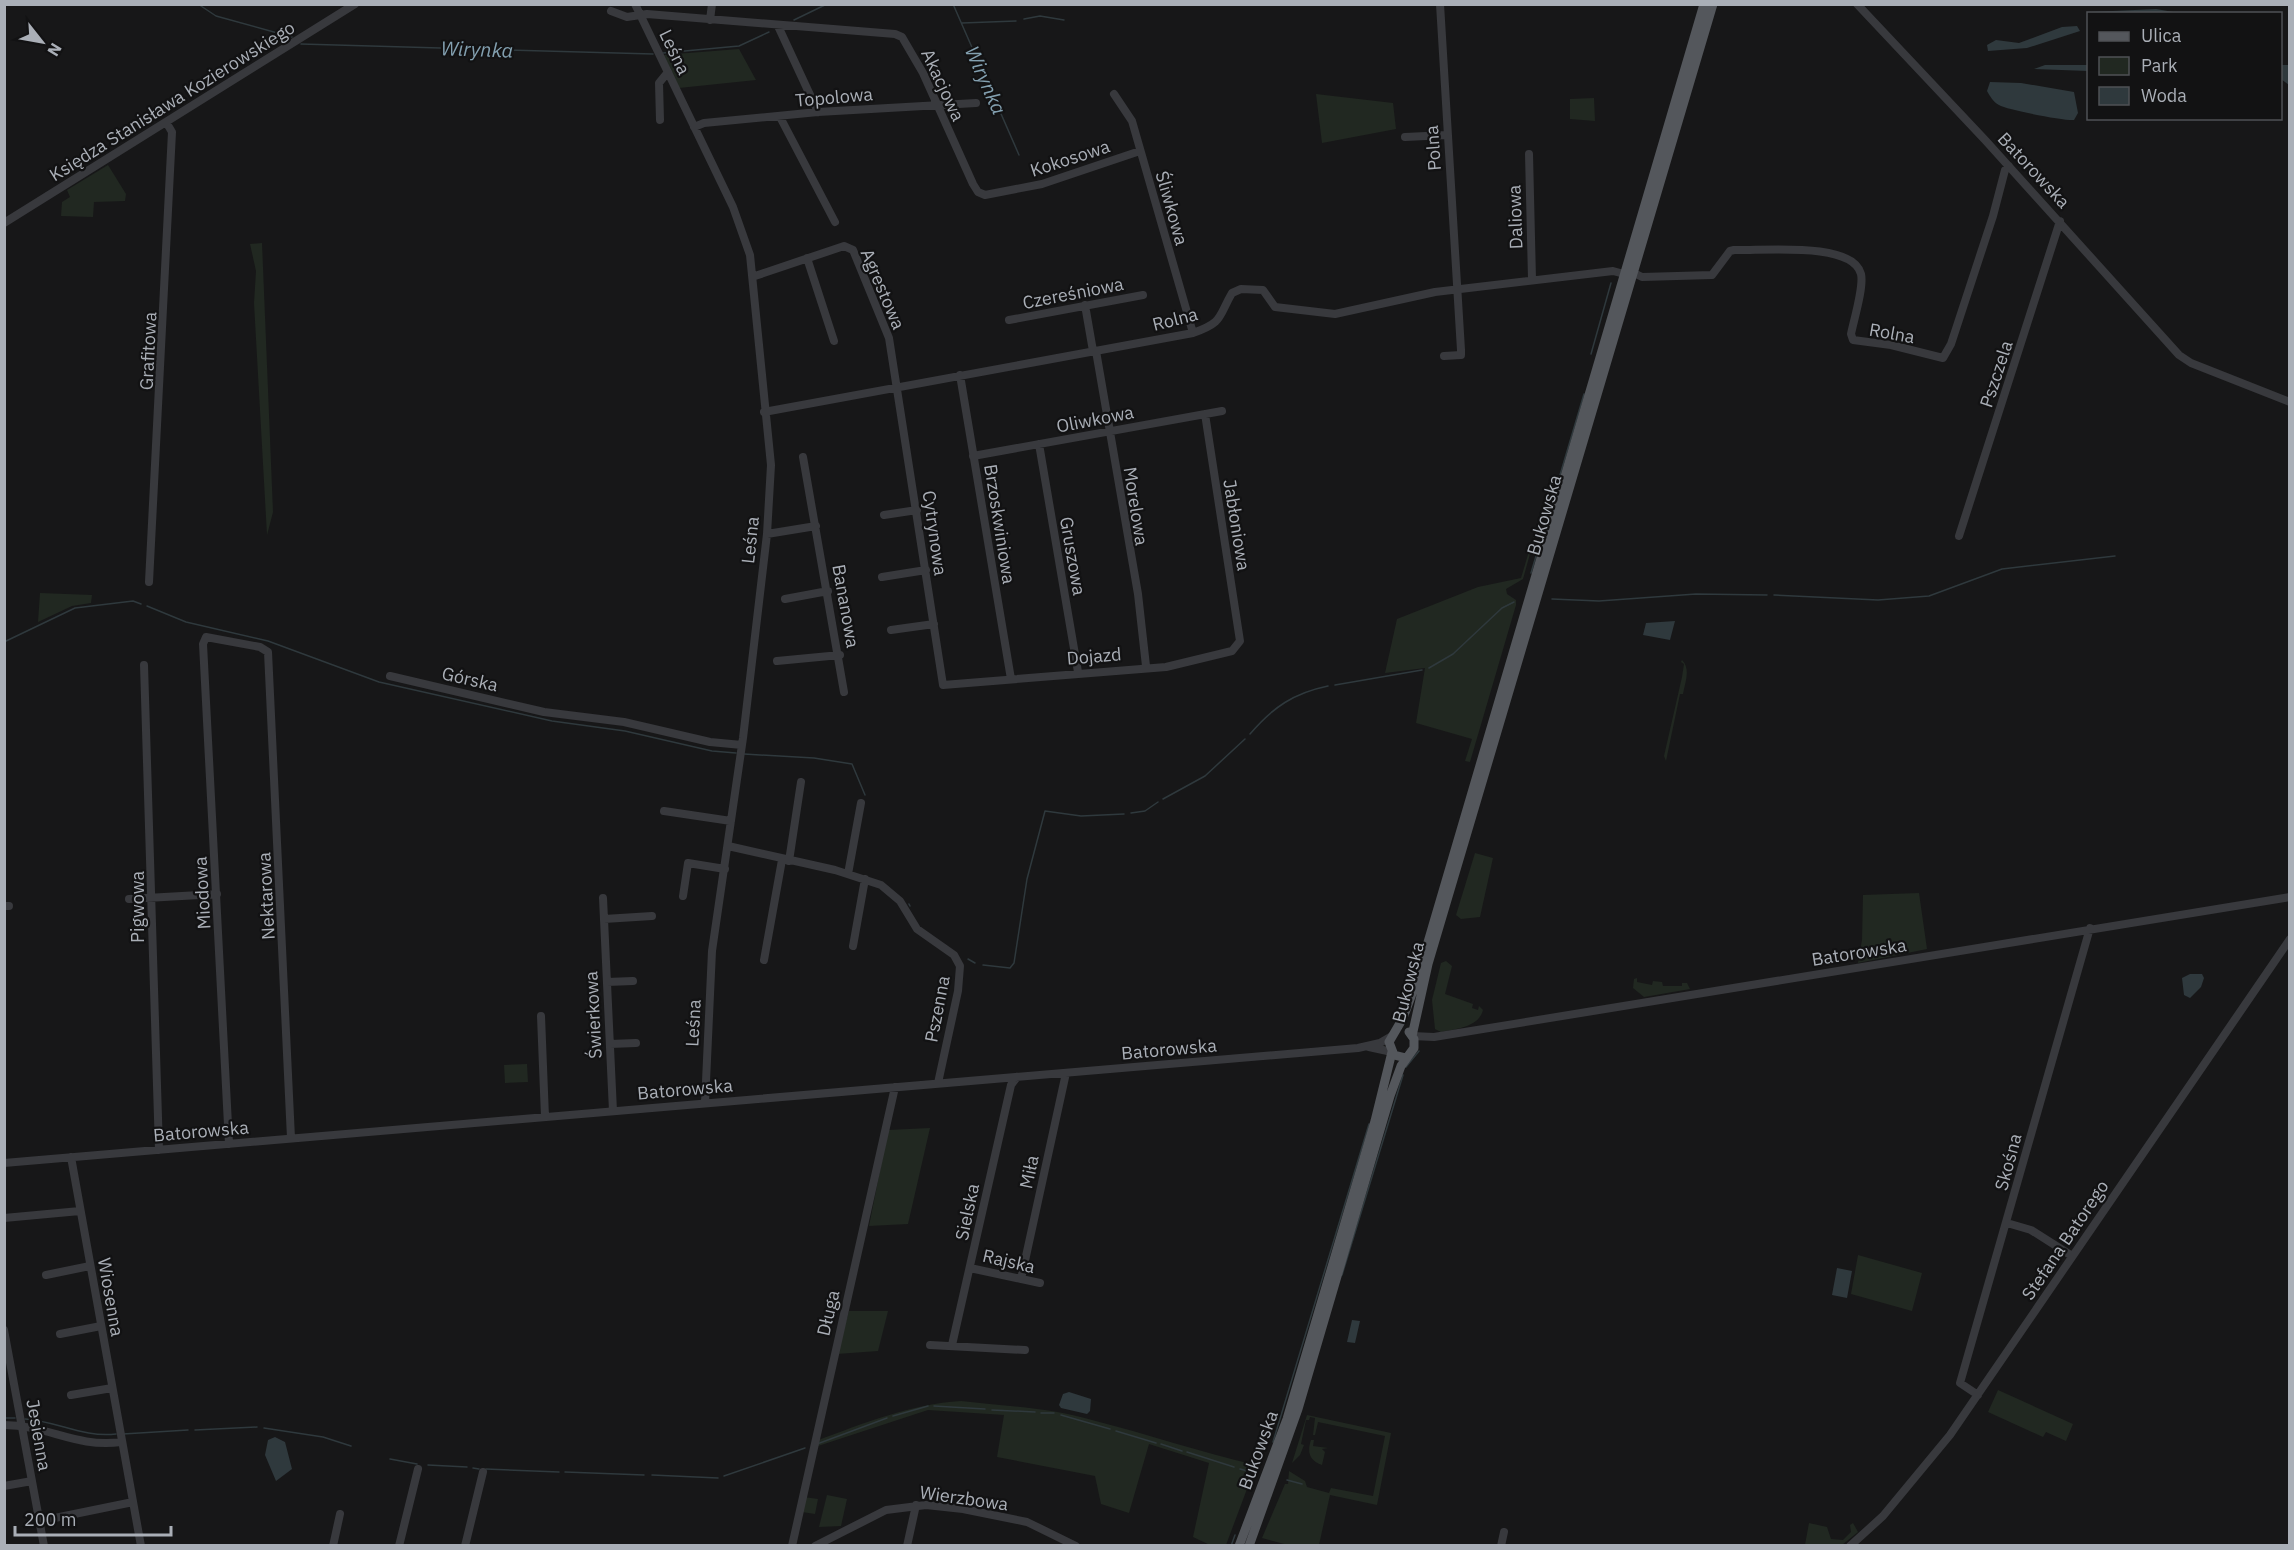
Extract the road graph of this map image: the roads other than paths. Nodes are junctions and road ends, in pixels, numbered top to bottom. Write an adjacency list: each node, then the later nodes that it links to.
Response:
1 (355, 4): 19 (street, Księdza Stanisława Kozierowskiego)
2 (635, 4): 9 (street, Leśna)
3 (712, 4): 10 (street)
4 (1440, 4): 21 (street, Polna)
5 (1704, 4): 31 (main road, Bukowska)
6 (1713, 4): 31 (main road, Bukowska)
7 (1857, 4): 25 (street, Batorowska)
8 (612, 11): 9 (street, Akacjowa)
9 (640, 15): 10 (street, Akacjowa); 12 (street, Leśna)
10 (710, 20): 11 (street, Akacjowa)
11 (778, 26): 15 (street, Akacjowa); 16 (street)
12 (668, 72): 18 (street); 20 (street, Leśna)
13 (1114, 94): 23 (street, Śliwkowa)
14 (976, 104): 15 (street, Topolowa)
15 (937, 106): 16 (street, Topolowa); 26 (street, Akacjowa)
16 (818, 112): 17 (street, Topolowa)
17 (780, 117): 20 (street, Topolowa); 28 (street)
18 (660, 120)
19 (166, 122): 29 (street, Księdza Stanisława Kozierowskiego); 59 (street, Grafitowa)
20 (694, 127): 32 (street, Leśna)
21 (1447, 135): 22 (street); 34 (street, Polna)
22 (1405, 137)
23 (1140, 151): 26 (street, Kokosowa); 38 (street, Śliwkowa)
24 (1529, 154): 33 (street, Daliowa)
25 (2009, 166): 27 (street, Batorowska); 31 (street, Rolna)
26 (973, 184)
27 (2060, 221): 44 (street, Batorowska); 56 (street, Pszczela)
28 (836, 222)
29 (4, 223)
30 (807, 258): 32 (street, Agrestowa); 39 (street); 43 (street, Agrestowa)
31 (1629, 273): 33 (street, Rolna); 100 (main road, Bukowska); 101 (main road, Bukowska)
32 (754, 276): 46 (street, Leśna)
33 (1532, 279): 34 (street, Rolna)
34 (1457, 289): 38 (street, Rolna); 41 (street, Polna)
35 (1143, 295): 36 (street, Czereśniowa)
36 (1085, 305): 37 (street, Czereśniowa); 40 (street, Morelowa)
37 (1009, 320)
38 (1193, 333): 40 (street, Rolna)
39 (834, 341)
40 (1095, 351): 42 (street, Rolna); 48 (street, Morelowa)
41 (1444, 356)
42 (960, 375): 43 (street, Rolna); 50 (street, Brzoskwiniowa)
43 (898, 386): 46 (street, Rolna); 52 (street, Cytrynowa)
44 (2289, 402)
45 (1222, 411): 47 (street, Oliwkowa)
46 (765, 412): 55 (street, Leśna)
47 (1204, 414): 48 (street, Oliwkowa); 64 (street, Jabłoniowa)
48 (1109, 431): 49 (street, Oliwkowa); 69 (street, Morelowa)
49 (1039, 444): 50 (street, Oliwkowa); 70 (street, Gruszowa)
50 (973, 456): 72 (street, Brzoskwiniowa)
51 (803, 457): 54 (street, Bananowa)
52 (917, 510): 53 (street); 57 (street, Cytrynowa)
53 (884, 515)
54 (816, 526): 55 (street); 60 (street, Bananowa)
55 (768, 534): 75 (street, Leśna)
56 (1959, 536)
57 (926, 570): 58 (street); 62 (street, Cytrynowa)
58 (882, 577)
59 (149, 582)
60 (828, 591): 61 (street); 66 (street, Bananowa)
61 (785, 599)
62 (934, 624): 63 (street); 73 (street, Cytrynowa)
63 (891, 630)
64 (1240, 641): 69 (street, Dojazd)
65 (268, 652): 85 (street, Miodowa); 116 (street, Nektarowa)
66 (840, 655): 67 (street); 74 (street, Bananowa)
67 (777, 661)
68 (144, 665): 87 (street, Pigwowa)
69 (1146, 666): 70 (street, Dojazd)
70 (1078, 672): 72 (street, Dojazd)
71 (390, 676): 75 (street, Górska)
72 (1011, 679): 73 (street, Dojazd)
73 (943, 685)
74 (844, 692)
75 (742, 745): 79 (street, Leśna)
76 (801, 782): 81 (street)
77 (861, 803): 83 (street)
78 (664, 811): 79 (street)
79 (731, 821): 80 (street, Leśna)
80 (728, 846): 81 (street, Pszenna); 82 (street, Leśna)
81 (786, 860): 83 (street, Pszenna); 96 (street)
82 (725, 868): 86 (street); 113 (street, Leśna)
83 (848, 874): 84 (street, Pszenna)
84 (865, 879): 95 (street); 111 (street, Pszenna)
85 (217, 894): 87 (street); 117 (street, Miodowa)
86 (683, 896)
87 (153, 897): 89 (street); 118 (street, Pigwowa)
88 (2289, 897): 93 (street, Batorowska)
89 (129, 898)
90 (603, 898): 92 (street, Świerkowa)
91 (652, 916): 92 (street)
92 (604, 919): 97 (street, Świerkowa)
93 (2090, 928): 102 (street, Batorowska); 123 (street, Skośna)
94 (2289, 939): 124 (street, Stefana Batorego)
95 (853, 946)
96 (764, 960)
97 (607, 981): 98 (street); 104 (street, Świerkowa)
98 (633, 981)
99 (541, 1016): 115 (street)
100 (1393, 1034): 101 (main road); 105 (street, Batorowska); 107 (main road)
101 (1412, 1036): 102 (street, Batorowska); 106 (main road)
102 (1434, 1037): 106 (street, Batorowska)
103 (636, 1043): 104 (street)
104 (610, 1044): 114 (street, Świerkowa)
105 (1368, 1047): 107 (street, Batorowska); 109 (street, Batorowska)
106 (1413, 1050): 108 (main road)
107 (1392, 1052): 108 (main road); 160 (main road, Bukowska)
108 (1406, 1058): 161 (main road, Bukowska)
109 (1066, 1073): 110 (street, Batorowska); 128 (street, Miła)
110 (1008, 1081): 111 (street, Batorowska); 126 (street, Sielska)
111 (938, 1083): 112 (street, Batorowska)
112 (896, 1087): 113 (street, Batorowska); 156 (street, Długa)
113 (705, 1103): 114 (street, Batorowska)
114 (613, 1111): 115 (street, Batorowska)
115 (545, 1117): 116 (street, Batorowska)
116 (291, 1138): 117 (street, Batorowska)
117 (230, 1144): 118 (street, Batorowska)
118 (159, 1150): 119 (street, Batorowska)
119 (71, 1157): 120 (street, Batorowska); 121 (street, Wiosenna)
120 (4, 1163)
121 (80, 1210): 122 (street); 125 (street, Wiosenna)
122 (4, 1218)
123 (2007, 1223): 124 (street); 138 (street, Skośna)
124 (2072, 1256): 138 (street, Stefana Batorego)
125 (90, 1266): 127 (street); 130 (street, Wiosenna)
126 (970, 1268): 128 (street, Rajska); 134 (street, Sielska)
127 (46, 1275)
128 (1021, 1279): 129 (street, Rajska)
129 (1040, 1283)
130 (101, 1326): 132 (street); 136 (street, Wiosenna)
131 (4, 1330): 140 (street, Jesienna)
132 (60, 1334)
133 (930, 1345): 134 (street)
134 (952, 1345): 135 (street)
135 (1025, 1350)
136 (112, 1388): 137 (street); 141 (street, Wiosenna)
137 (71, 1395)
138 (1978, 1395): 163 (street, Stefana Batorego)
139 (4, 1425): 140 (street)
140 (21, 1425): 141 (street); 144 (street, Jesienna)
141 (121, 1442): 146 (street, Wiosenna)
142 (418, 1469): 154 (street)
143 (483, 1472): 155 (street)
144 (32, 1481): 145 (street); 149 (street, Jesienna)
145 (4, 1486)
146 (133, 1502): 149 (street); 152 (street, Wiosenna)
147 (916, 1505): 157 (street, Wierzbowa); 158 (street); 159 (street, Wierzbowa)
148 (340, 1514): 153 (street)
149 (39, 1521): 151 (street, Jesienna)
150 (1504, 1532): 162 (street)
151 (44, 1545)
152 (141, 1545)
153 (333, 1545)
154 (399, 1545)
155 (465, 1545)
156 (792, 1545)
157 (815, 1545)
158 (907, 1545)
159 (1076, 1545)
160 (1239, 1545)
161 (1249, 1545)
162 (1501, 1545)
163 (1850, 1545)

